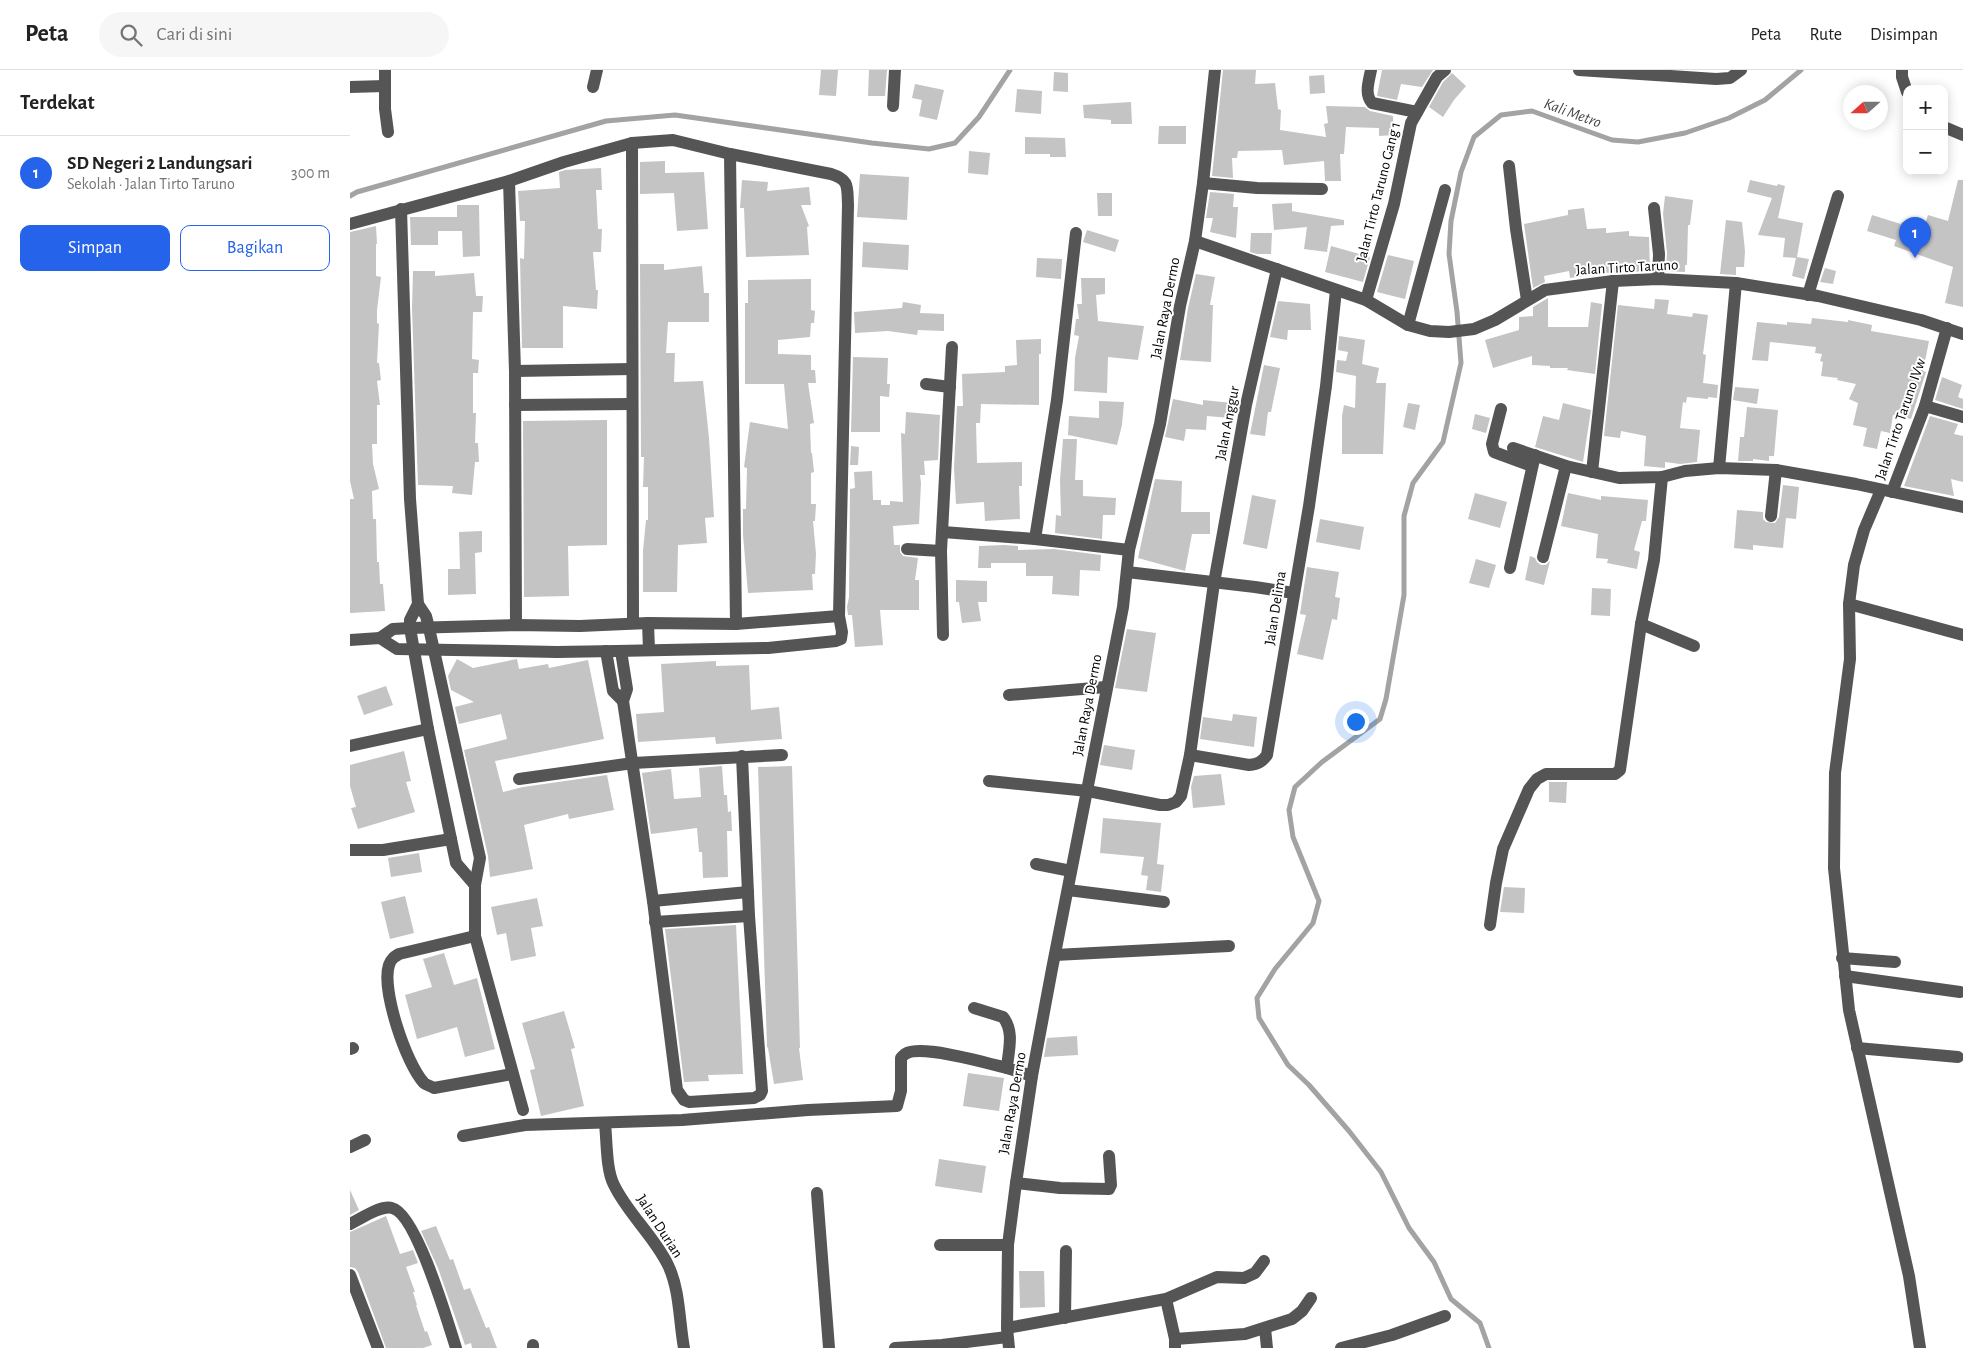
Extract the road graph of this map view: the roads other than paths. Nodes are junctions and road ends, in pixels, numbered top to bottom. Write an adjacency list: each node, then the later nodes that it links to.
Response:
1 (385, 70): 11 (street)
2 (597, 70): 13 (street)
3 (895, 70): 14 (street)
4 (1215, 70): 23 (street, Jalan Raya Dermo)
5 (1371, 70): 15 (street)
6 (1445, 70): 15 (street, Jalan Tirto Taruno Gang 1)
7 (1579, 70): 8 (street)
8 (1741, 70)
9 (1902, 70): 10 (street)
10 (1905, 85)
11 (385, 86): 12 (street); 17 (street)
12 (350, 87)
13 (593, 87)
14 (893, 106)
15 (1417, 112): 38 (street, Jalan Tirto Taruno Gang 1)
16 (1948, 129): 18 (street)
17 (388, 132)
18 (1963, 135)
19 (632, 143): 20 (street); 22 (street); 44 (street)
20 (730, 154): 75 (street); 78 (street)
21 (1509, 166): 39 (street)
22 (509, 181): 28 (street); 45 (street)
23 (1203, 183): 24 (street); 31 (street, Jalan Raya Dermo)
24 (1322, 189)
25 (1445, 190): 40 (street)
26 (1838, 196): 37 (street)
27 (1654, 208): 33 (street)
28 (401, 209): 29 (street); 73 (street)
29 (350, 224)
30 (1076, 233): 64 (street)
31 (1195, 241): 32 (street, Jalan Tirto Taruno); 66 (street, Jalan Raya Dermo)
32 (1277, 269): 36 (street, Jalan Tirto Taruno); 71 (street, Jalan Anggur)
33 (1658, 279): 34 (street, Jalan Tirto Taruno); 35 (street, Jalan Tirto Taruno)
34 (1613, 281): 39 (street, Jalan Tirto Taruno); 58 (street)
35 (1736, 283): 37 (street, Jalan Tirto Taruno); 56 (street)
36 (1336, 290): 38 (street, Jalan Tirto Taruno); 72 (street, Jalan Delima)
37 (1808, 295): 41 (street, Jalan Tirto Taruno)
38 (1366, 300): 40 (street, Jalan Tirto Taruno)
39 (1527, 300): 40 (street, Jalan Tirto Taruno)
40 (1408, 325)
41 (1947, 328): 42 (street, Jalan Tirto Taruno); 50 (street, Jalan Tirto Taruno IVw)
42 (1963, 334)
43 (952, 347): 47 (street)
44 (632, 369): 45 (street); 49 (street)
45 (516, 371): 48 (street)
46 (926, 384): 47 (street)
47 (950, 387): 63 (street)
48 (515, 404): 49 (street); 80 (street)
49 (632, 404): 76 (street)
50 (1925, 406): 52 (street); 60 (street, Jalan Tirto Taruno IVw)
51 (1501, 409): 54 (street)
52 (1963, 417)
53 (1513, 448): 54 (street)
54 (1534, 460): 55 (street); 69 (street)
55 (1566, 466): 58 (street); 68 (street)
56 (1719, 468): 57 (street); 59 (street)
57 (1776, 470): 60 (street); 62 (street)
58 (1592, 472): 59 (street)
59 (1662, 477): 79 (street)
60 (1886, 491): 61 (street); 74 (street, Jalan Tirto Taruno IVw)
61 (1963, 507)
62 (1772, 516)
63 (943, 532): 64 (street); 67 (street)
64 (1035, 539): 66 (street)
65 (907, 549): 67 (street)
66 (1129, 550): 70 (street, Jalan Raya Dermo)
67 (941, 551): 84 (street)
68 (1543, 557)
69 (1510, 568)
70 (1127, 572): 71 (street); 93 (street, Jalan Raya Dermo)
71 (1214, 583): 72 (street); 99 (street, Jalan Anggur)
72 (1294, 593): 99 (street, Jalan Delima)
73 (418, 604): 81 (street); 82 (street)
74 (1849, 604): 83 (street); 122 (street, Jalan Tirto Taruno IVw)
75 (839, 616): 78 (street); 90 (street)
76 (633, 623): 77 (street); 80 (street)
77 (648, 623): 78 (street); 90 (street)
78 (736, 624)
79 (1641, 624): 87 (street); 118 (street)
80 (516, 626): 82 (street)
81 (410, 628): 82 (street); 85 (street); 88 (street)
82 (429, 628): 89 (street)
83 (1963, 634)
84 (943, 635)
85 (380, 638): 86 (street); 88 (street)
86 (350, 640)
87 (1694, 646)
88 (413, 649): 89 (street); 96 (street)
89 (434, 649): 91 (street); 102 (street)
90 (649, 650): 92 (street)
91 (606, 651): 92 (street); 95 (street)
92 (621, 651): 95 (street)
93 (1106, 687): 94 (street); 106 (street, Jalan Raya Dermo)
94 (1008, 695)
95 (623, 701): 101 (street)
96 (428, 729): 97 (street); 104 (street)
97 (350, 746)
98 (782, 755): 100 (street)
99 (1190, 755): 106 (street, Jalan Anggur)
100 (742, 756): 101 (street); 113 (street)
101 (634, 763): 103 (street); 114 (street)
102 (462, 775): 104 (street); 111 (street)
103 (520, 779)
104 (440, 780): 107 (street)
105 (989, 781): 106 (street, Jalan Anggur)
106 (1088, 791): 110 (street, Jalan Raya Dermo)
107 (451, 839): 108 (street); 111 (street)
108 (350, 850)
109 (1036, 864): 110 (street)
110 (1071, 871): 112 (street, Jalan Raya Dermo)
111 (475, 885): 119 (street)
112 (1068, 890): 115 (street); 121 (street, Jalan Raya Dermo)
113 (748, 892): 114 (street); 116 (street)
114 (653, 901): 117 (street)
115 (1164, 902)
116 (749, 916): 117 (street); 117 (street)
117 (655, 922)
118 (1490, 925)
119 (475, 936): 130 (street); 130 (street)
120 (1229, 946): 121 (street)
121 (1055, 955): 131 (street, Jalan Raya Dermo)
122 (1842, 958): 123 (street); 124 (street, Jalan Tirto Taruno IVw)
123 (1895, 962)
124 (1845, 976): 125 (street); 127 (street, Jalan Tirto Taruno IVw)
125 (1960, 992)
126 (974, 1008): 129 (street)
127 (1857, 1048): 128 (street); 160 (street, Jalan Tirto Taruno IVw)
128 (1958, 1058)
129 (1007, 1068): 131 (street); 133 (street)
130 (512, 1074): 132 (street)
131 (1032, 1076): 138 (street, Jalan Raya Dermo)
132 (524, 1110)
133 (606, 1124): 134 (street); 155 (street, Jalan Durian)
134 (463, 1136)
135 (365, 1140): 136 (street)
136 (350, 1147)
137 (1109, 1156): 138 (street)
138 (1016, 1183): 142 (street, Jalan Raya Dermo)
139 (816, 1193): 156 (street)
140 (350, 1224): 154 (street)
141 (940, 1245): 142 (street)
142 (1008, 1245): 151 (street, Jalan Raya Dermo)
143 (1066, 1251): 149 (street)
144 (1264, 1261): 146 (street)
145 (350, 1275): 153 (street)
146 (1166, 1298): 149 (street); 152 (street)
147 (1311, 1298): 150 (street)
148 (1445, 1316): 159 (street)
149 (1065, 1318): 151 (street)
150 (1265, 1328): 152 (street); 158 (street)
151 (1008, 1338): 157 (street)
152 (1175, 1344)
153 (378, 1348)
154 (456, 1348)
155 (684, 1348)
156 (829, 1348)
157 (895, 1348)
158 (1267, 1348)
159 (1340, 1348)
160 (1920, 1348)

